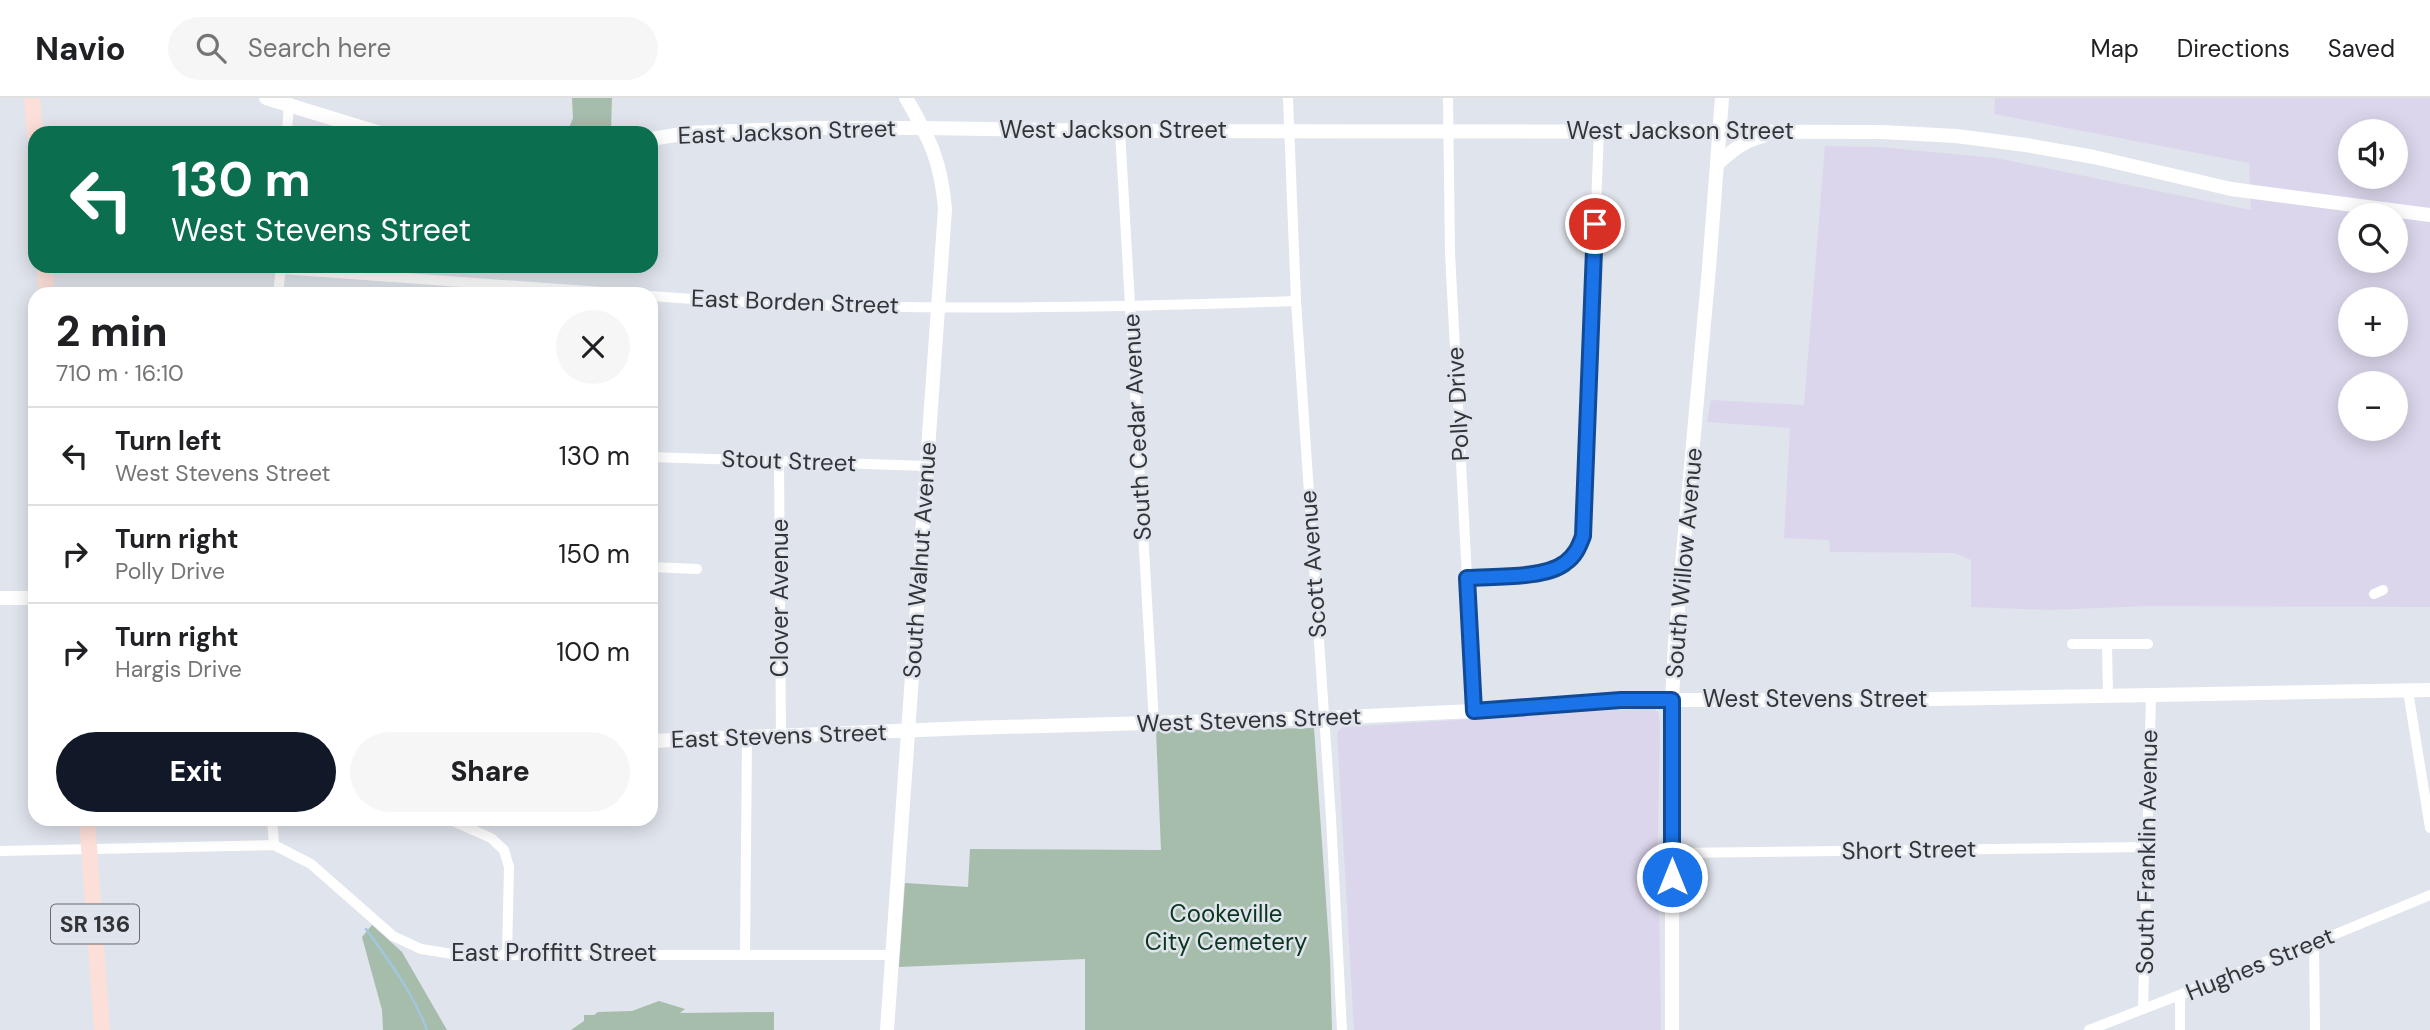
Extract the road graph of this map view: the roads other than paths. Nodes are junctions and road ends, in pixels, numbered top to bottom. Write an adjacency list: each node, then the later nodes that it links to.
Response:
1 (32, 98): 8 (main road)
2 (266, 98): 7 (street)
3 (906, 98): 11 (street, South Walnut Avenue)
4 (1288, 98): 12 (street, Scott Avenue)
5 (1448, 98): 16 (street, Polly Drive)
6 (1722, 98): 15 (street, South Willow Avenue)
7 (289, 102): 9 (street); 10 (street)
8 (34, 126)
9 (288, 126)
10 (359, 126)
11 (923, 128): 14 (street, West Jackson Street); 18 (street, East Jackson Street); 26 (street, South Walnut Avenue)
12 (1290, 130): 14 (street, West Jackson Street); 16 (street, West Jackson Street); 24 (street, Scott Avenue)
13 (1598, 130): 15 (street, West Jackson Street); 16 (street, West Jackson Street); 32 (street)
14 (1120, 131): 25 (street, South Cedar Avenue)
15 (1719, 131): 17 (street, West Jackson Street); 19 (street, South Willow Avenue)
16 (1449, 132): 32 (street, Polly Drive)
17 (1779, 132): 19 (street); 20 (street, West Jackson Street)
18 (658, 138)
19 (1717, 164): 42 (street, South Willow Avenue)
20 (2430, 215)
21 (342, 273): 22 (street)
22 (486, 287)
23 (658, 296): 26 (street, East Borden Street)
24 (1296, 301): 25 (street, East Borden Street); 44 (street, Scott Avenue)
25 (1130, 306): 26 (street, East Borden Street); 45 (street, South Cedar Avenue)
26 (939, 307): 29 (street, South Walnut Avenue)
27 (658, 457): 28 (street, Stout Street)
28 (779, 460): 29 (street, Stout Street); 47 (street, Clover Avenue)
29 (927, 466): 46 (street, South Walnut Avenue)
30 (658, 567): 31 (street)
31 (697, 569)
32 (1467, 578): 43 (street, Polly Drive)
33 (0, 598): 34 (street)
34 (28, 598)
35 (2072, 644): 36 (street)
36 (2107, 644): 37 (street); 40 (street)
37 (2148, 644)
38 (2430, 690): 39 (street, West Stevens Street)
39 (2408, 691): 41 (street, West Stevens Street); 53 (street)
40 (2108, 696): 41 (street, West Stevens Street); 42 (street, West Stevens Street)
41 (2151, 696): 55 (street, South Franklin Avenue)
42 (1672, 700): 43 (street, West Stevens Street); 58 (street, South Willow Avenue)
43 (1474, 711): 44 (street, West Stevens Street)
44 (1323, 718): 45 (street, West Stevens Street); 68 (street, Scott Avenue)
45 (1154, 723): 46 (street, West Stevens Street)
46 (907, 731): 47 (street, East Stevens Street); 63 (street, South Walnut Avenue)
47 (781, 737): 48 (street, East Stevens Street)
48 (747, 738): 49 (street, East Stevens Street); 61 (street)
49 (658, 741)
50 (87, 826): 56 (main road, SR 136)
51 (273, 826): 54 (street)
52 (464, 826): 62 (street)
53 (2430, 828)
54 (274, 845): 56 (street, East Proffitt Street); 62 (street, East Proffitt Street)
55 (2146, 847): 58 (street, Short Street); 65 (street, South Franklin Avenue)
56 (89, 848): 57 (street, East Proffitt Street); 66 (main road, SR 136)
57 (0, 851)
58 (1672, 853): 69 (street, South Willow Avenue)
59 (2430, 895): 60 (street, Hughes Street)
60 (2314, 943): 64 (street, Hughes Street); 72 (street)
61 (746, 954): 62 (street, East Proffitt Street); 63 (street, East Proffitt Street)
62 (507, 955)
63 (891, 955): 67 (street, South Walnut Avenue)
64 (2180, 996): 65 (street, Hughes Street); 71 (street, South Franklin Avenue)
65 (2143, 1009): 70 (street, Hughes Street)
66 (102, 1030)
67 (887, 1030)
68 (1342, 1030)
69 (1672, 1030)
70 (2089, 1030)
71 (2180, 1030)
72 (2315, 1030)

